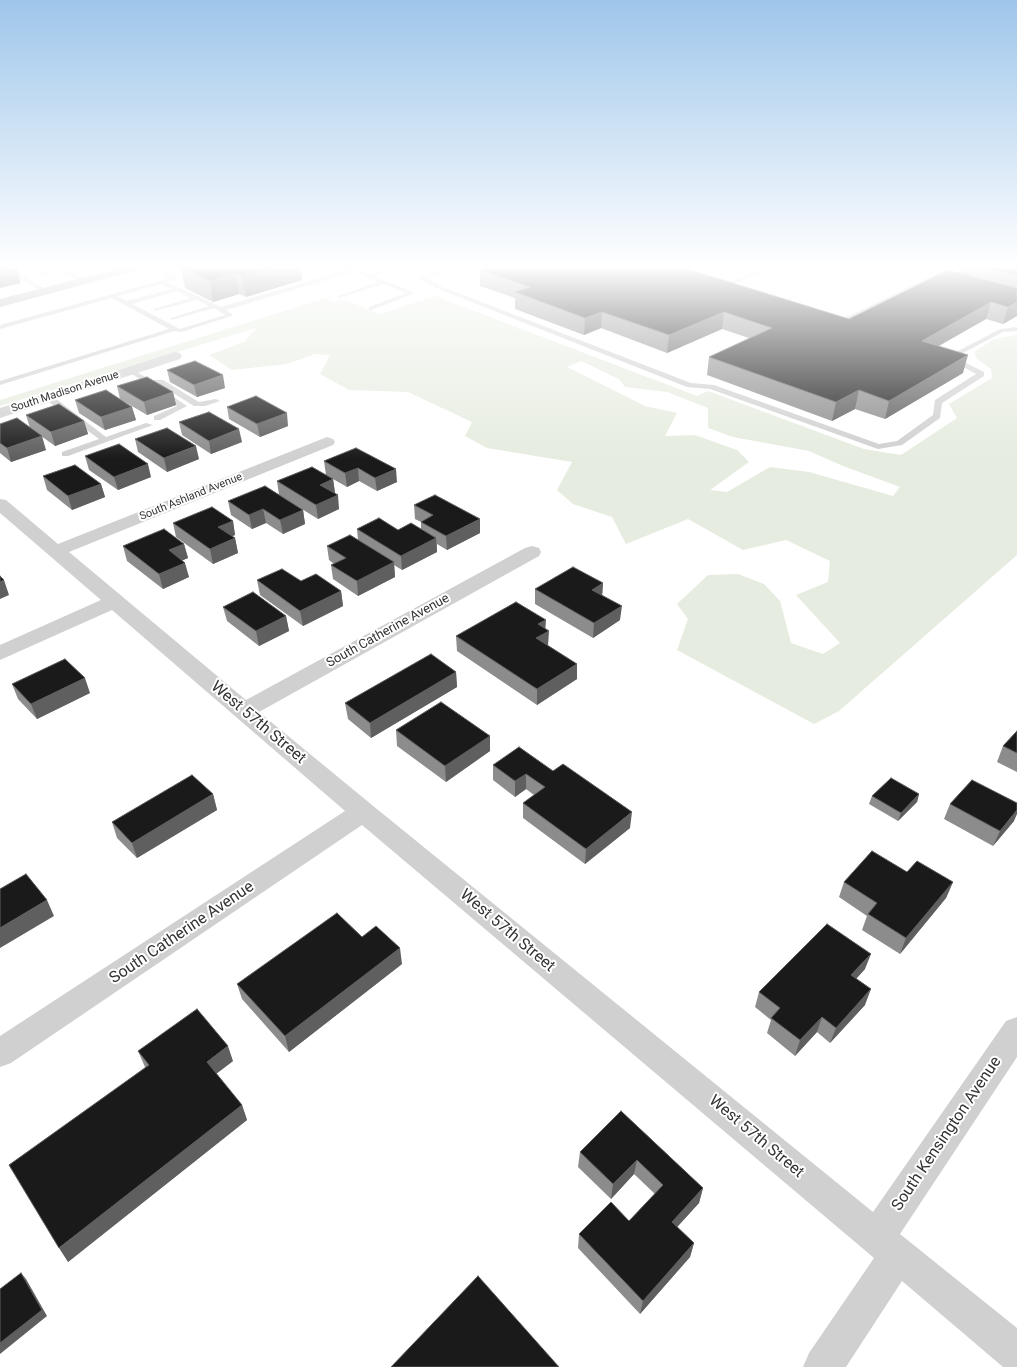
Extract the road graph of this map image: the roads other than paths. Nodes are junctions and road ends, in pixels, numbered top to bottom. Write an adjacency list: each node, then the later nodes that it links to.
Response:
1 (166, 332): 6 (lane)
2 (553, 332): 3 (lane)
3 (999, 332)
4 (175, 356): 5 (street, South Madison Avenue)
5 (131, 371): 7 (lane); 8 (street, South Madison Avenue)
6 (0, 382)
7 (150, 382): 9 (lane); 11 (lane)
8 (48, 397): 10 (street, South Madison Avenue); 13 (lane)
9 (216, 401)
10 (0, 413)
11 (157, 418)
12 (149, 424): 13 (lane)
13 (105, 440): 15 (lane)
14 (327, 442): 17 (street, South Ashland Avenue)
15 (65, 454)
16 (0, 504): 17 (street, West 57th Street)
17 (56, 551): 19 (street, West 57th Street)
18 (532, 552): 21 (street, South Catherine Avenue)
19 (114, 602): 20 (street); 21 (street, West 57th Street)
20 (0, 653)
21 (243, 711): 22 (street, West 57th Street)
22 (363, 812): 24 (street, South Catherine Avenue); 25 (street, West 57th Street)
23 (1017, 1031): 25 (street, South Kensington Avenue)
24 (0, 1053)
25 (887, 1246): 26 (street, West 57th Street); 27 (street, South Kensington Avenue)
26 (1017, 1353)
27 (823, 1367)

